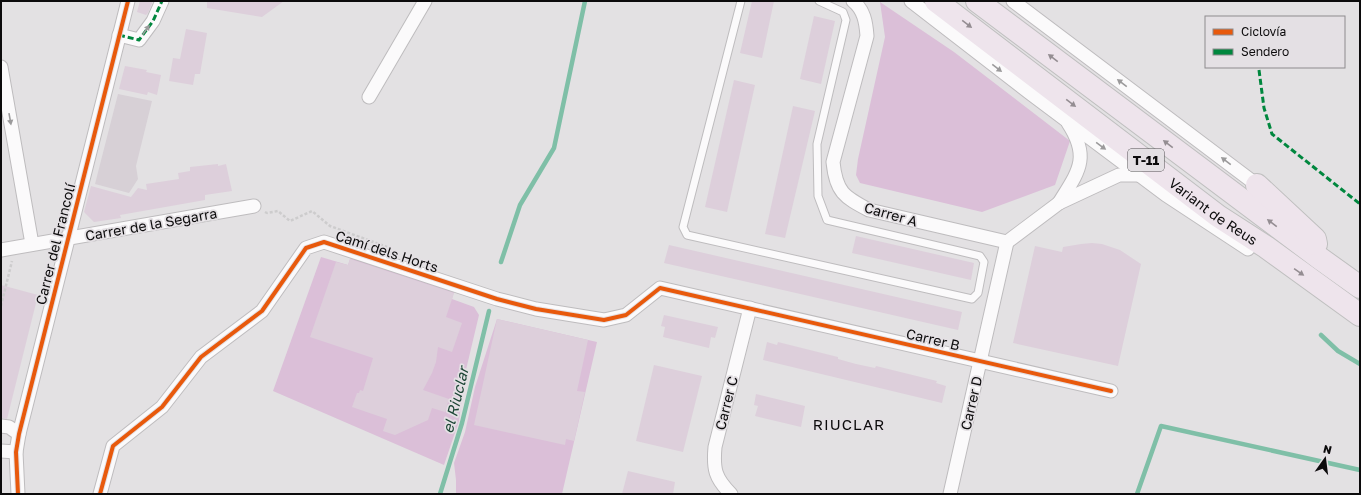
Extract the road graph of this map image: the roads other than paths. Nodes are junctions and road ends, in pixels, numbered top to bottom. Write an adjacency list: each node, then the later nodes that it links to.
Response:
1 (128, 1): 11 (street, Carrer del Francolí)
2 (162, 1): 11 (street, one-way to 2)
3 (425, 1): 13 (street)
4 (741, 1): 5 (lane)
5 (819, 1)
6 (853, 1): 20 (street, Carrer A)
7 (911, 1): 14 (street, one-way to 14)
8 (936, 1): 24 (highway, Variant de Reus / T-11, one-way to 24)
9 (977, 1): 25 (highway, Variant de Reus / T-11, one-way to 9)
10 (1013, 1): 16 (street, one-way to 10)
11 (119, 35): 19 (street, Carrer del Francolí)
12 (1, 67): 21 (street, one-way to 21)
13 (369, 97)
14 (1065, 119): 15 (street, one-way to 15); 17 (street)
15 (1141, 175): 17 (street); 22 (street)
16 (1257, 185): 25 (highway)
17 (1059, 203): 20 (street)
18 (254, 206): 19 (street, Carrer de la Segarra)
19 (68, 238): 21 (street, Carrer de la Segarra); 32 (street, Carrer del Francolí)
20 (1007, 242): 29 (street, Carrer D)
21 (32, 244): 23 (street, Carrer de la Segarra)
22 (1248, 249): 24 (highway)
23 (1, 250)
24 (1273, 253): 28 (highway, Variant de Reus / T-11, one-way to 28)
25 (1318, 257): 26 (highway, Variant de Reus / T-11)
26 (1360, 287)
27 (750, 308): 29 (street, Carrer B); 36 (street, Camí dels Horts); 37 (street, Carrer C)
28 (1360, 315)
29 (980, 361): 30 (street, Carrer B); 38 (street, Carrer D)
30 (1111, 391)
31 (1, 426): 32 (street)
32 (19, 434): 34 (street, Carrer del Francolí)
33 (1, 451): 34 (street)
34 (16, 452): 35 (street, Carrer del Francolí)
35 (18, 494)
36 (100, 494)
37 (731, 494)
38 (950, 494)

